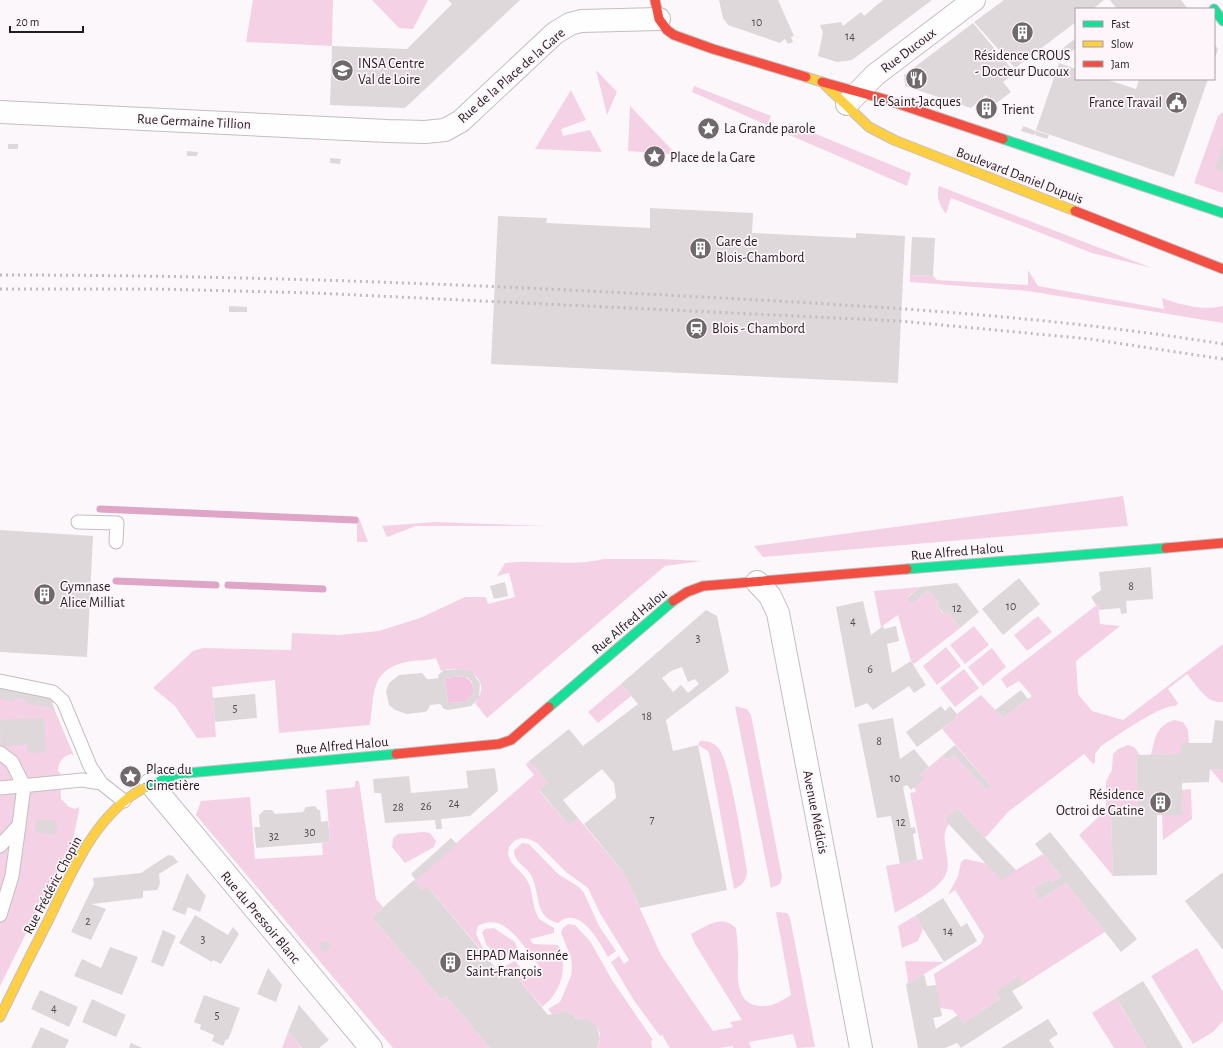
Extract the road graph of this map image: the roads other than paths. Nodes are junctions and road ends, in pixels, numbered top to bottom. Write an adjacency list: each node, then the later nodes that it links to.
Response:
1 (974, 0): 8 (street, Rue Ducoux)
2 (1207, 0): 3 (street)
3 (1213, 8)
4 (657, 10): 7 (street); 10 (street, Rue de la Place de la Gare)
5 (1215, 10): 6 (street)
6 (1223, 21)
7 (822, 82): 8 (street, Boulevard Daniel Dupuis); 8 (street)
8 (852, 98): 11 (street); 12 (street, Boulevard Daniel Dupuis)
9 (0, 112): 10 (street, Rue Germaine Tillion)
10 (387, 131)
11 (1223, 213)
12 (1223, 270)
13 (78, 522): 14 (lane)
14 (116, 542)
15 (1223, 543): 16 (street, Rue Alfred Halou)
16 (758, 582): 20 (street, Rue Alfred Halou); 29 (street, Avenue Médicis)
17 (0, 681): 19 (lane)
18 (0, 753): 21 (lane)
19 (102, 783): 21 (lane); 23 (lane)
20 (152, 784): 23 (street, Rue Frédéric Chopin); 28 (street, Rue du Pressoir Blanc)
21 (24, 786): 22 (lane); 24 (lane)
22 (0, 788)
23 (124, 802): 27 (street, Rue Frédéric Chopin)
24 (20, 825): 25 (lane); 26 (lane)
25 (0, 846)
26 (0, 915)
27 (0, 1017)
28 (371, 1048)
29 (861, 1048)

